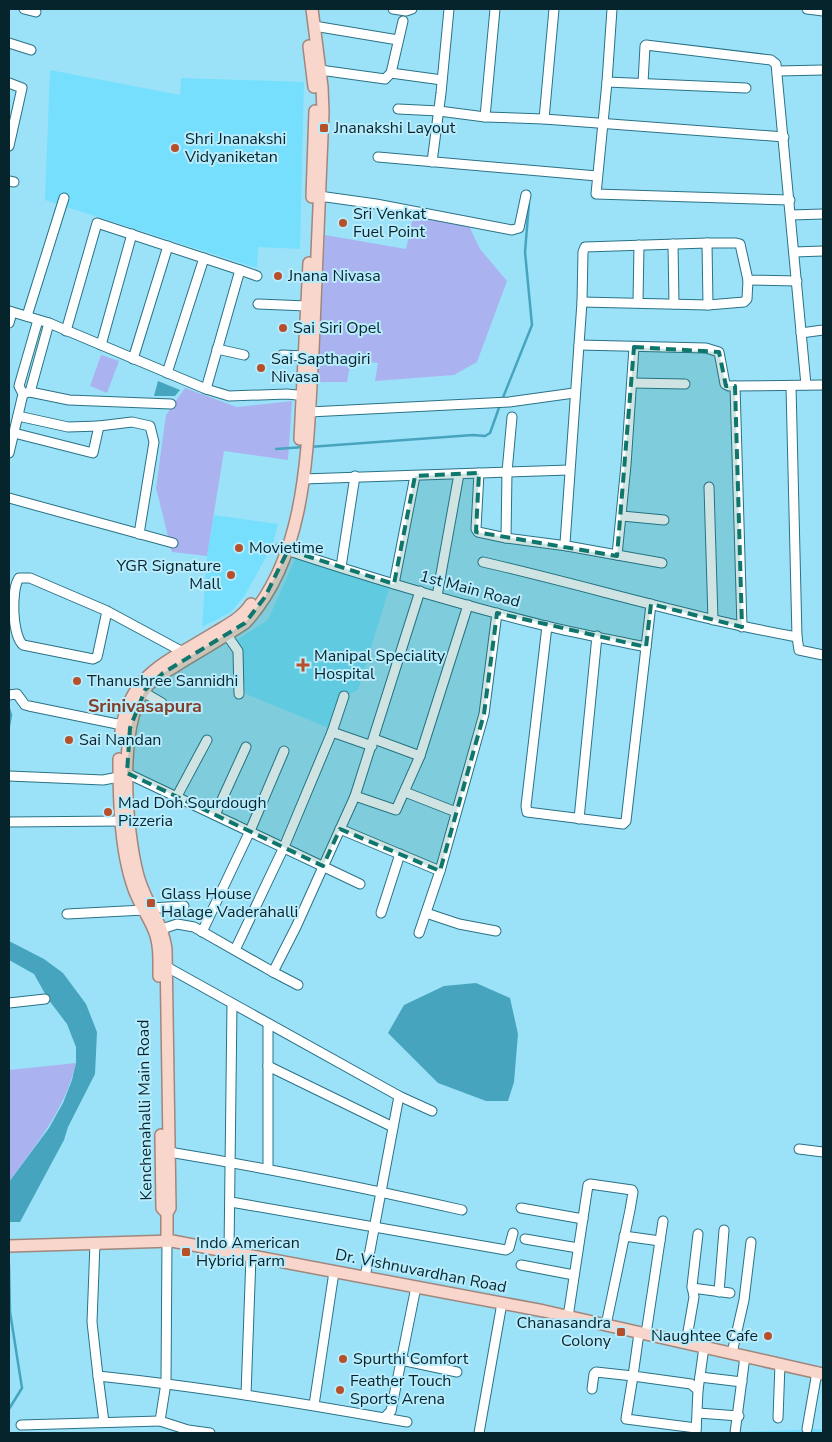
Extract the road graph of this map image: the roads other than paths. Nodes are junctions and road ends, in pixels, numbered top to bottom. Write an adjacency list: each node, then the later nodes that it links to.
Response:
1 (24, 9): 12 (street)
2 (304, 9): 60 (main road, Kenchenahalli Main Road)
3 (312, 9): 14 (main road, Kenchenahalli Main Road)
4 (393, 9): 5 (street)
5 (412, 9)
6 (449, 9): 22 (street)
7 (495, 9): 29 (street)
8 (554, 9): 30 (street)
9 (612, 9): 23 (street)
10 (807, 9): 11 (street)
11 (823, 11)
12 (36, 12)
13 (403, 21): 15 (street)
14 (314, 26): 15 (street); 18 (main road, Kenchenahalli Main Road)
15 (398, 40): 21 (street)
16 (9, 44): 17 (street)
17 (30, 50)
18 (320, 70): 21 (street); 38 (main road, Kenchenahalli Main Road)
19 (823, 70): 20 (street)
20 (778, 71): 25 (street); 32 (street)
21 (391, 73): 22 (street)
22 (442, 80): 28 (street)
23 (607, 82): 25 (street); 31 (street)
24 (9, 83): 33 (street)
25 (643, 83): 26 (street)
26 (746, 88)
27 (398, 109): 28 (street)
28 (439, 111): 29 (street); 35 (street)
29 (485, 117): 30 (street)
30 (544, 119): 31 (street)
31 (603, 124): 32 (street); 36 (street)
32 (784, 137): 40 (street)
33 (9, 146)
34 (378, 157): 35 (street)
35 (432, 162): 36 (street)
36 (597, 176): 40 (street)
37 (526, 195): 38 (street)
38 (320, 196): 87 (main road, Kenchenahalli Main Road)
39 (64, 198): 62 (street)
40 (790, 200): 42 (street)
41 (823, 214): 42 (street)
42 (791, 215): 49 (street)
43 (132, 234): 47 (street); 67 (street); 69 (street)
44 (707, 243): 45 (street); 53 (street); 59 (street)
45 (673, 244): 46 (street); 58 (street)
46 (639, 245): 55 (street); 56 (street)
47 (168, 246): 50 (street); 76 (street)
48 (823, 250): 49 (street)
49 (794, 252): 54 (street)
50 (204, 258): 51 (street); 77 (street)
51 (240, 270): 52 (street); 72 (street)
52 (257, 276)
53 (748, 280): 54 (street); 59 (street)
54 (797, 281): 68 (street)
55 (582, 302): 56 (street); 70 (street)
56 (638, 302): 58 (street)
57 (258, 304): 60 (street)
58 (674, 304): 59 (street)
59 (708, 305)
60 (307, 306): 75 (main road, Kenchenahalli Main Road)
61 (10, 312): 62 (street); 64 (street)
62 (27, 316): 63 (street)
63 (38, 320): 65 (street); 85 (street)
64 (9, 323)
65 (49, 323): 67 (street); 85 (street)
66 (823, 330): 68 (street)
67 (66, 331): 69 (street)
68 (802, 333): 83 (street)
69 (101, 345): 76 (street)
70 (579, 345): 71 (street); 86 (street)
71 (634, 346): 78 (street); 81 (street)
72 (218, 349): 73 (street); 84 (street)
73 (244, 355)
74 (282, 355): 75 (street)
75 (304, 356): 87 (main road, Kenchenahalli Main Road)
76 (134, 359): 77 (street)
77 (167, 373): 84 (street)
78 (632, 383): 79 (street); 104 (street)
79 (685, 384)
80 (823, 385): 83 (street)
81 (735, 386): 82 (street); 124 (street)
82 (791, 386): 83 (street); 127 (street)
83 (806, 386)
84 (206, 389): 87 (street)
85 (27, 393): 88 (street); 90 (street)
86 (574, 393): 89 (street); 95 (street)
87 (306, 396): 89 (main road, Kenchenahalli Main Road); 110 (main road, Kenchenahalli Main Road)
88 (171, 404)
89 (309, 412): 101 (main road, Kenchenahalli Main Road)
90 (18, 416): 92 (street); 93 (street)
91 (512, 417): 96 (street)
92 (99, 426): 93 (street); 106 (street)
93 (14, 433): 94 (street)
94 (9, 453)
95 (570, 470): 96 (street); 109 (street)
96 (507, 472): 97 (street); 107 (street)
97 (479, 473): 98 (street); 107 (street)
98 (459, 474): 100 (street); 117 (street)
99 (355, 476): 100 (street); 101 (street); 114 (street)
100 (415, 476): 115 (street)
101 (304, 479): 110 (main road, Kenchenahalli Main Road)
102 (709, 487): 122 (street)
103 (9, 498): 106 (street)
104 (622, 516): 105 (street); 111 (street)
105 (664, 520)
106 (139, 534): 108 (street)
107 (506, 538): 109 (street)
108 (173, 543)
109 (567, 546): 111 (street)
110 (284, 549): 114 (street, 1st Main Road); 125 (main road, Kenchenahalli Main Road); 129 (main road, Kenchenahalli Main Road)
111 (617, 555): 113 (street)
112 (483, 562): 118 (street)
113 (662, 563)
114 (341, 567): 115 (street, 1st Main Road)
115 (394, 584): 116 (street, 1st Main Road)
116 (420, 591): 117 (street, 1st Main Road); 139 (street)
117 (436, 596): 119 (street, 1st Main Road)
118 (651, 604): 122 (street); 128 (street)
119 (468, 605): 121 (street, 1st Main Road); 142 (street)
120 (107, 611): 120 (street); 129 (street)
121 (497, 613): 123 (street, 1st Main Road); 148 (street)
122 (713, 620): 124 (street)
123 (547, 626): 126 (street, 1st Main Road); 150 (street)
124 (742, 627): 127 (street)
125 (227, 635): 131 (main road, Kenchenahalli Main Road); 132 (street)
126 (597, 636): 128 (street, 1st Main Road); 150 (street)
127 (797, 637): 130 (street)
128 (646, 647): 150 (street)
129 (183, 652): 136 (main road, Kenchenahalli Main Road)
130 (823, 655)
131 (143, 692): 135 (street); 143 (main road, Kenchenahalli Main Road)
132 (239, 694)
133 (10, 695): 136 (street)
134 (344, 696): 137 (street)
135 (162, 703)
136 (122, 724): 143 (main road, Kenchenahalli Main Road)
137 (332, 732): 139 (street); 155 (street)
138 (207, 740): 146 (street)
139 (373, 742): 142 (street); 147 (street)
140 (246, 747): 149 (street)
141 (284, 751): 154 (street)
142 (420, 756): 145 (street)
143 (122, 774): 144 (street); 146 (street); 151 (main road, Kenchenahalli Main Road); 161 (main road, Kenchenahalli Main Road)
144 (9, 776)
145 (405, 792): 147 (street); 148 (street)
146 (177, 796): 149 (street)
147 (355, 796): 153 (street)
148 (456, 812): 158 (street)
149 (215, 814): 154 (street)
150 (579, 819)
151 (122, 821): 152 (street); 161 (main road, Kenchenahalli Main Road)
152 (9, 822)
153 (340, 829): 156 (street); 157 (street)
154 (250, 831): 155 (street); 167 (street)
155 (284, 847): 157 (street); 169 (street)
156 (400, 854): 158 (street); 162 (street)
157 (323, 866): 159 (street); 171 (street)
158 (440, 871): 163 (street)
159 (360, 884)
160 (184, 906): 161 (street)
161 (148, 909): 164 (street); 165 (main road, Kenchenahalli Main Road); 170 (main road, Kenchenahalli Main Road)
162 (381, 913)
163 (426, 913): 166 (street); 168 (street)
164 (67, 914)
165 (162, 929): 167 (street); 170 (main road, Kenchenahalli Main Road)
166 (496, 931)
167 (202, 932): 169 (street)
168 (419, 933)
169 (235, 950): 171 (street)
170 (163, 966): 175 (street); 182 (main road, Kenchenahalli Main Road); 190 (main road, Kenchenahalli Main Road)
171 (273, 972): 172 (street)
172 (298, 985)
173 (45, 999): 174 (street)
174 (9, 1003)
175 (232, 1004): 176 (street); 184 (street)
176 (268, 1024): 177 (street); 178 (street)
177 (268, 1066): 180 (street); 185 (street)
178 (399, 1096): 179 (street); 180 (street)
179 (432, 1112)
180 (393, 1127): 186 (street)
181 (799, 1149): 183 (street)
182 (169, 1152): 184 (street); 190 (main road, Kenchenahalli Main Road)
183 (823, 1152)
184 (231, 1163): 185 (street); 187 (street)
185 (268, 1169): 186 (street)
186 (381, 1191): 189 (street); 193 (street)
187 (230, 1202): 193 (street); 205 (street)
188 (521, 1208): 191 (street)
189 (462, 1210)
190 (167, 1213): 199 (main road)
191 (582, 1219): 197 (street); 204 (street)
192 (663, 1220): 200 (street)
193 (376, 1226): 195 (street); 210 (street)
194 (724, 1230): 213 (street)
195 (513, 1234)
196 (698, 1234): 212 (street)
197 (624, 1236): 200 (street); 217 (street)
198 (525, 1239): 204 (street)
199 (167, 1241): 202 (main road, Dr. Vishnuvardhan Road); 205 (main road, Dr. Vishnuvardhan Road); 231 (street)
200 (660, 1241): 218 (street)
201 (751, 1242): 221 (street)
202 (94, 1243): 203 (main road, Dr. Vishnuvardhan Road); 227 (street)
203 (9, 1246)
204 (578, 1248): 209 (street)
205 (229, 1252): 206 (main road, Dr. Vishnuvardhan Road)
206 (251, 1256): 208 (main road, Dr. Vishnuvardhan Road); 234 (street)
207 (521, 1265): 209 (street)
208 (334, 1272): 210 (main road, Dr. Vishnuvardhan Road); 235 (street)
209 (574, 1275): 216 (street)
210 (365, 1277): 211 (main road, Dr. Vishnuvardhan Road)
211 (416, 1287): 215 (main road, Dr. Vishnuvardhan Road); 223 (street)
212 (692, 1288): 213 (street); 219 (street)
213 (719, 1292): 214 (street)
214 (730, 1293)
215 (502, 1303): 216 (main road, Dr. Vishnuvardhan Road); 247 (street)
216 (568, 1316): 217 (main road, Dr. Vishnuvardhan Road)
217 (606, 1325): 218 (main road, Dr. Vishnuvardhan Road)
218 (643, 1333): 219 (main road, Dr. Vishnuvardhan Road); 228 (street)
219 (686, 1343): 220 (main road, Dr. Vishnuvardhan Road)
220 (704, 1347): 221 (main road, Dr. Vishnuvardhan Road); 229 (street)
221 (732, 1353): 222 (main road, Dr. Vishnuvardhan Road)
222 (745, 1356): 224 (main road, Dr. Vishnuvardhan Road); 230 (street)
223 (401, 1360): 225 (street); 238 (street)
224 (780, 1364): 226 (main road, Dr. Vishnuvardhan Road); 239 (street)
225 (457, 1372)
226 (820, 1373): 244 (street)
227 (98, 1376): 231 (street); 241 (street)
228 (632, 1376): 232 (street); 233 (street); 245 (street)
229 (700, 1377): 230 (street); 233 (street)
230 (742, 1382): 237 (street)
231 (166, 1383): 234 (street); 240 (street)
232 (592, 1389)
233 (698, 1390): 236 (street)
234 (246, 1395): 235 (street)
235 (314, 1405): 238 (street)
236 (698, 1413): 237 (street); 245 (street)
237 (738, 1416): 248 (street)
238 (384, 1418): 242 (street)
239 (778, 1418)
240 (160, 1421): 241 (street); 246 (street)
241 (104, 1422): 243 (street)
242 (407, 1422)
243 (22, 1424)
244 (808, 1429)
245 (696, 1431)
246 (210, 1433)
247 (479, 1433)
248 (735, 1433)

